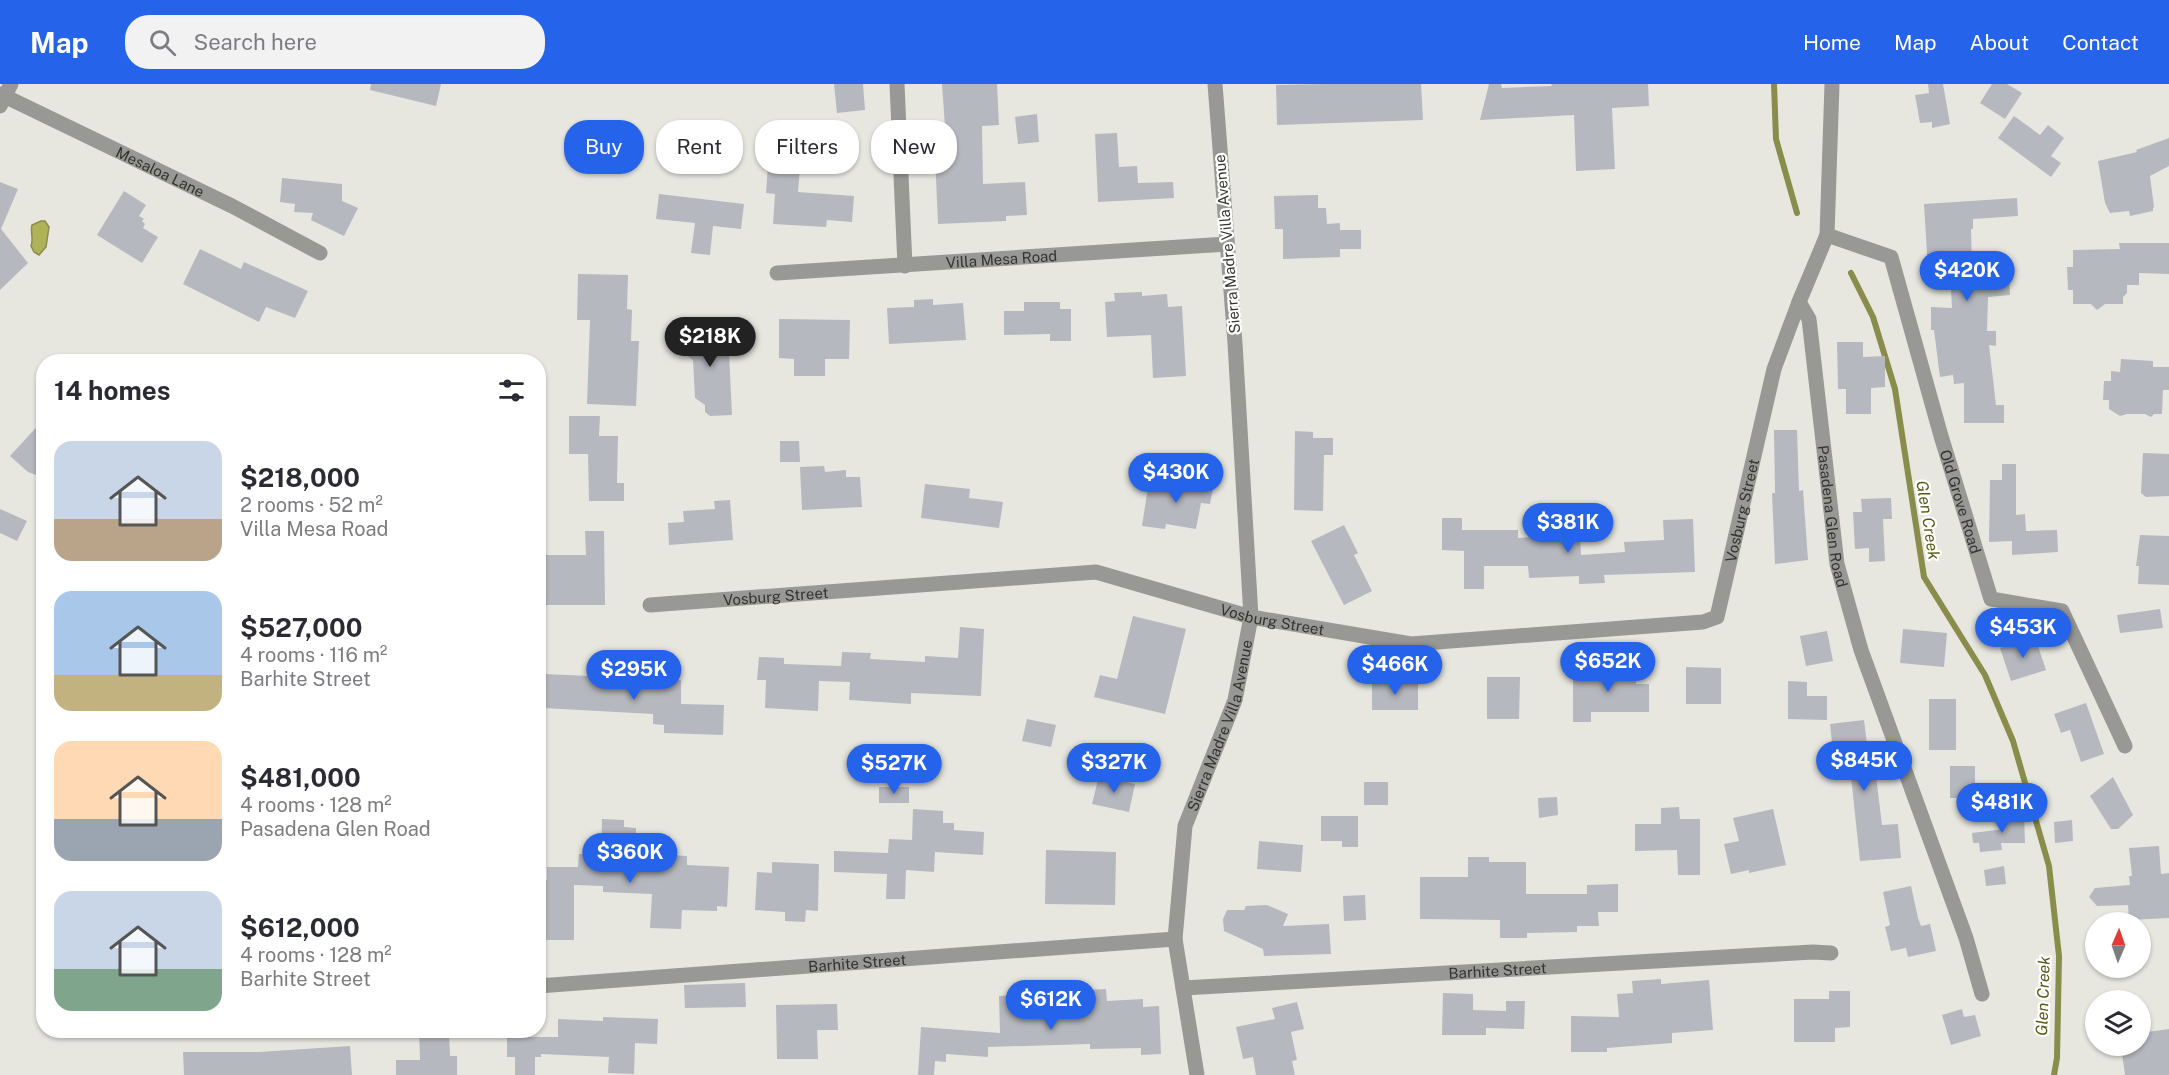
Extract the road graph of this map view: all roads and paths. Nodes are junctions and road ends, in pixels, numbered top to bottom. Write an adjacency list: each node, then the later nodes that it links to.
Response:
1 (897, 84): 8 (street)
2 (1215, 84): 6 (street, Sierra Madre Villa Avenue)
3 (1832, 84): 5 (street)
4 (4, 95): 7 (street, Mesaloa Lane)
5 (1827, 235): 10 (street); 13 (street, Old Grove Road)
6 (1227, 244): 8 (street, Villa Mesa Road); 12 (street, Sierra Madre Villa Avenue)
7 (320, 253)
8 (905, 266): 9 (street, Villa Mesa Road)
9 (777, 273)
10 (1798, 302): 12 (street, Vosburg Street); 18 (street, Pasadena Glen Road)
11 (650, 605): 12 (street, Vosburg Street)
12 (1251, 617): 14 (street, Sierra Madre Villa Avenue)
13 (2125, 746)
14 (1175, 939): 16 (street, Barhite Street); 17 (street, Sierra Madre Villa Avenue)
15 (1831, 952): 17 (street, Barhite Street)
16 (546, 985)
17 (1183, 988): 19 (street, Sierra Madre Villa Avenue)
18 (1982, 994)
19 (1197, 1075)

